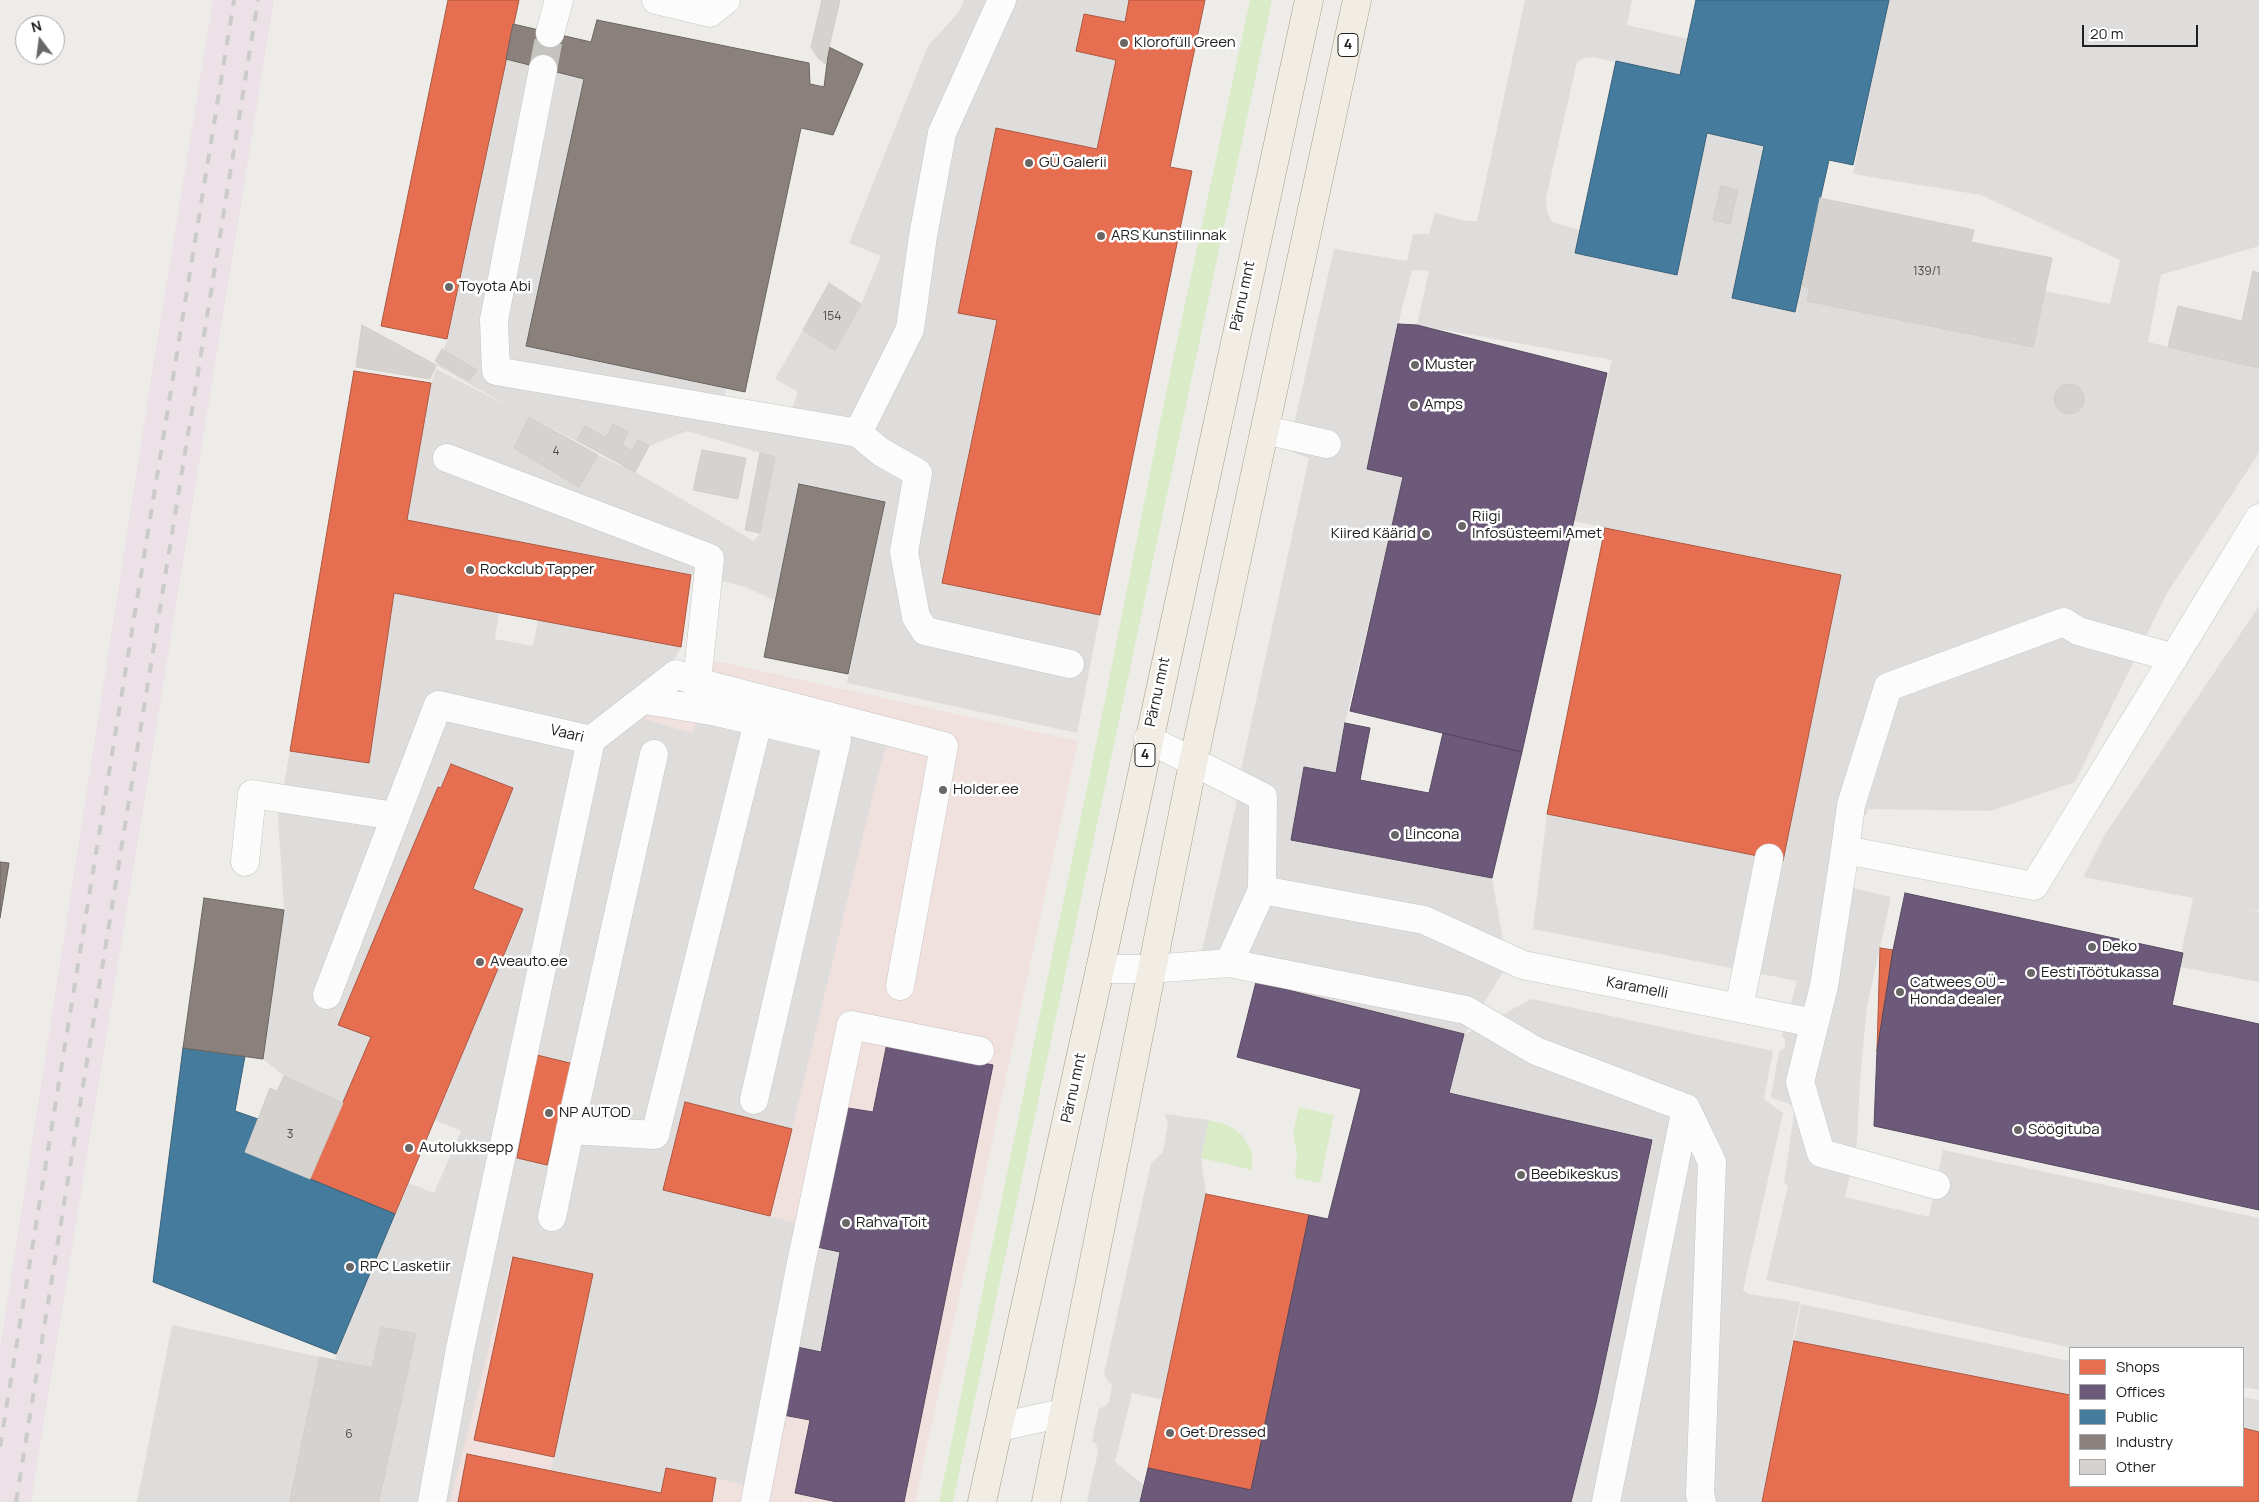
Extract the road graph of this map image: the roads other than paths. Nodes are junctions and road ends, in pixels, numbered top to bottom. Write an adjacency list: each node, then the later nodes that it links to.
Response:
1 (559, 0): 7 (lane)
2 (656, 0): 3 (lane)
3 (726, 0)
4 (1002, 0): 10 (lane)
5 (1308, 0): 19 (main road, Pärnu mnt / 4)
6 (1357, 0): 9 (main road, 4)
7 (550, 33)
8 (543, 69): 10 (lane)
9 (1265, 430): 11 (lane); 22 (main road, 4)
10 (858, 433): 15 (lane)
11 (1327, 444)
12 (447, 458): 16 (lane)
13 (2259, 518): 14 (lane)
14 (2174, 658): 24 (lane); 24 (lane)
15 (1070, 664)
16 (686, 678): 17 (lane, Vaari); 31 (lane)
17 (645, 700): 18 (lane); 20 (lane, Vaari)
18 (758, 722): 36 (lane); 38 (lane)
19 (1148, 739): 22 (lane); 29 (main road, Pärnu mnt / 4)
20 (591, 740): 23 (lane, Vaari); 43 (lane)
21 (654, 754): 38 (lane)
22 (1193, 763): 27 (lane); 30 (main road, 4)
23 (395, 816): 26 (lane); 32 (lane)
24 (1845, 850): 34 (lane)
25 (1769, 858): 33 (lane)
26 (245, 862)
27 (1262, 890): 28 (lane); 33 (lane, Karamelli)
28 (1229, 962): 30 (lane); 37 (lane)
29 (1100, 969): 30 (lane); 42 (main road, Pärnu mnt / 4)
30 (1150, 969): 41 (main road, 4)
31 (900, 986)
32 (327, 995)
33 (1739, 1008): 34 (lane, Karamelli)
34 (1814, 1023): 39 (lane)
35 (980, 1051): 44 (lane)
36 (754, 1100)
37 (1686, 1108): 47 (lane); 48 (lane)
38 (570, 1130): 40 (lane)
39 (1936, 1185)
40 (552, 1217)
41 (1063, 1413): 42 (lane); 46 (main road, 4)
42 (999, 1427): 45 (main road, Pärnu mnt / 4)
43 (432, 1502)
44 (755, 1502)
45 (982, 1502)
46 (1046, 1502)
47 (1606, 1502)
48 (1702, 1502)

